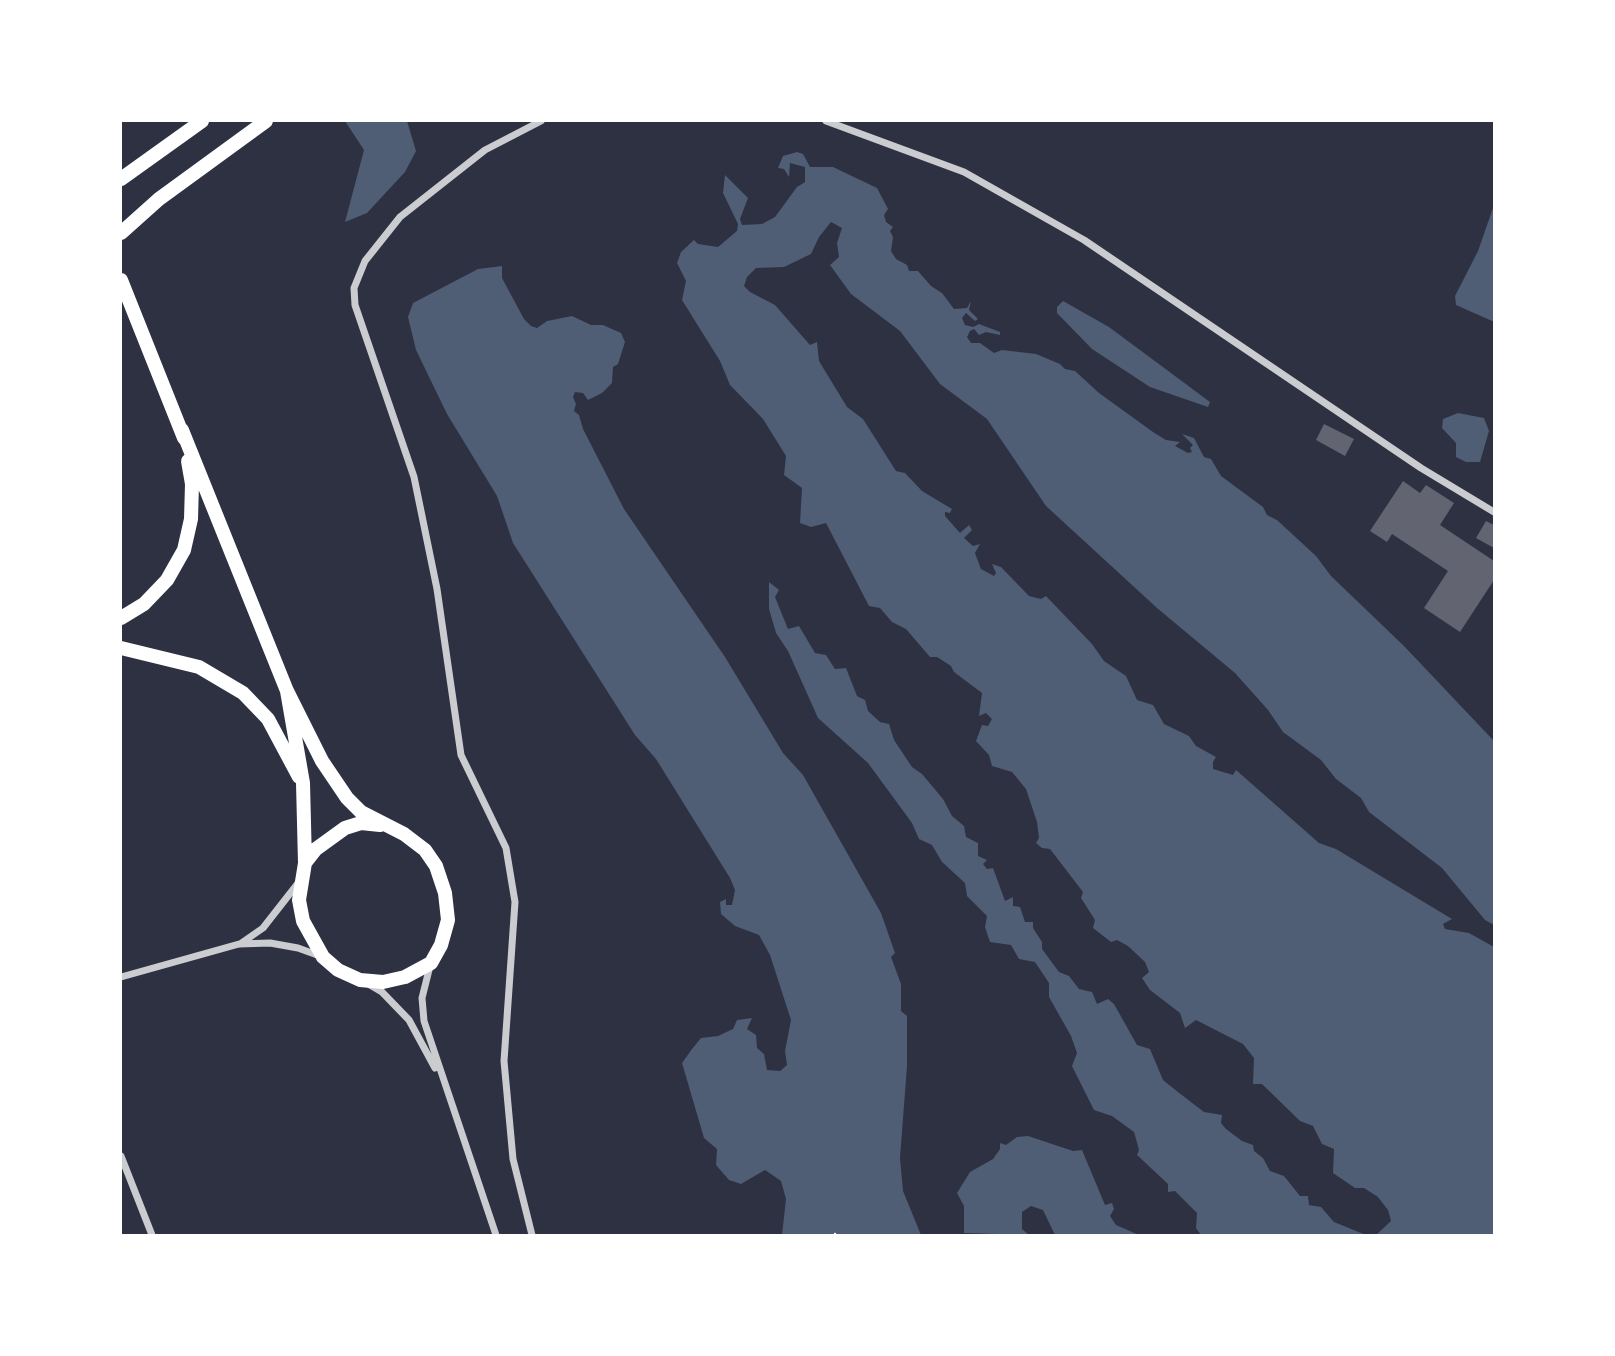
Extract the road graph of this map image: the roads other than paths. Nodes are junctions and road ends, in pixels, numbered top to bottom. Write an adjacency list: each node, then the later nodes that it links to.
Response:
1 (202, 121): 5 (main road)
2 (541, 121): 26 (street)
3 (826, 121): 9 (street)
4 (265, 122): 6 (main road)
5 (121, 179)
6 (121, 233)
7 (121, 280): 8 (main road)
8 (182, 430): 10 (main road); 12 (main road)
9 (1494, 512)
10 (121, 618)
11 (121, 648): 13 (main road)
12 (287, 691): 13 (main road); 14 (main road)
13 (303, 783): 15 (main road)
14 (385, 826): 15 (main road); 19 (main road)
15 (304, 863): 16 (main road)
16 (301, 879): 17 (street); 18 (main road)
17 (239, 944): 18 (street); 20 (street)
18 (323, 957): 21 (main road)
19 (431, 963): 21 (main road); 22 (street)
20 (121, 977)
21 (360, 980): 22 (street)
22 (442, 1081): 25 (street)
23 (121, 1156): 24 (street)
24 (152, 1235)
25 (496, 1235)
26 (532, 1235)

